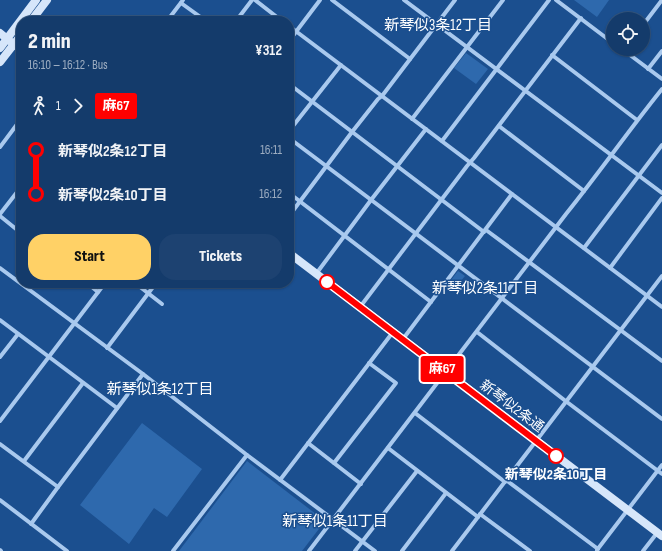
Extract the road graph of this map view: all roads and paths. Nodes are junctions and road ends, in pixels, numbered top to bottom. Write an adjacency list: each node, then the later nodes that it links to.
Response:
1 (36, 0): 13 (street)
2 (47, 0): 14 (street)
3 (253, 0): 17 (street); 18 (street)
4 (320, 0): 23 (street)
5 (332, 0): 35 (street)
6 (404, 0): 21 (street)
7 (456, 0): 21 (street)
8 (502, 0): 30 (street)
9 (549, 0): 38 (street)
10 (556, 0): 20 (street)
11 (662, 0): 19 (street)
12 (182, 1): 15 (street); 16 (street)
13 (24, 16)
14 (35, 16)
15 (171, 16)
16 (200, 16)
17 (240, 16)
18 (275, 16)
19 (650, 16)
20 (580, 18): 26 (street); 33 (street)
21 (437, 25): 30 (street); 35 (street)
22 (16, 27): 27 (street)
23 (296, 32): 25 (street); 37 (street)
24 (0, 33): 27 (street)
25 (294, 35)
26 (606, 38)
27 (7, 39): 29 (street); 31 (street)
28 (16, 41): 29 (street)
29 (14, 44): 36 (street)
30 (467, 47): 38 (street); 46 (street)
31 (0, 48)
32 (662, 51): 39 (street)
33 (552, 55): 43 (street); 47 (street)
34 (632, 56): 39 (street)
35 (410, 59): 44 (street)
36 (0, 62)
37 (341, 65): 44 (street); 45 (street)
38 (496, 69): 43 (street); 53 (street)
39 (648, 69): 40 (street)
40 (662, 79)
41 (294, 88): 45 (street)
42 (662, 89): 47 (street)
43 (525, 91): 50 (street); 57 (street)
44 (382, 96): 46 (street); 52 (street)
45 (311, 101): 48 (street); 52 (street)
46 (412, 119): 51 (street)
47 (637, 120): 57 (street)
48 (294, 124)
49 (16, 126): 56 (street)
50 (498, 126): 58 (street); 62 (street)
51 (426, 129): 53 (street); 60 (street)
52 (352, 132): 59 (street); 60 (street)
53 (442, 141): 58 (street)
54 (294, 142): 59 (street)
55 (662, 145): 61 (street)
56 (0, 147)
57 (611, 155): 61 (street); 62 (street)
58 (470, 162): 65 (street); 68 (street)
59 (326, 166): 69 (street); 70 (street)
60 (397, 166): 68 (street); 69 (street)
61 (638, 176): 63 (street); 78 (street)
62 (584, 191): 73 (street)
63 (662, 193)
64 (16, 194): 72 (street)
65 (512, 194): 73 (street); 75 (street)
66 (294, 197): 70 (street)
67 (662, 198): 83 (street)
68 (441, 199): 75 (street); 76 (street)
69 (371, 200): 76 (street); 77 (street)
70 (300, 201): 71 (street); 77 (street)
71 (294, 209)
72 (0, 215): 74 (street)
73 (556, 227): 78 (street); 80 (street)
74 (16, 229)
75 (485, 231): 80 (street); 81 (street)
76 (415, 234): 81 (street); 84 (street)
77 (345, 236): 84 (street); 85 (street)
78 (584, 248): 83 (street)
79 (294, 257): 85 (street, 新琴似2条通)
80 (529, 262): 96 (street); 103 (street)
81 (458, 266): 96 (street); 97 (street)
82 (0, 268): 87 (street)
83 (610, 268): 95 (street)
84 (388, 269): 97 (street); 99 (street)
85 (316, 274): 99 (street, 新琴似2条通)
86 (662, 276): 95 (street)
87 (16, 280)
88 (26, 288): 102 (street)
89 (93, 288): 93 (street)
90 (101, 288): 93 (street)
91 (142, 288): 94 (street)
92 (152, 288): 94 (street)
93 (98, 292): 102 (street)
94 (149, 293): 98 (street); 108 (street)
95 (647, 296): 100 (street); 103 (street)
96 (502, 298): 105 (street); 113 (street)
97 (431, 302): 107 (street)
98 (162, 304)
99 (360, 307): 104 (street, 新琴似2条通)
100 (662, 307)
101 (0, 320): 106 (street)
102 (74, 324): 108 (street); 110 (street)
103 (621, 330): 111 (street); 113 (street)
104 (393, 332): 107 (street, 新琴似2条通); 112 (street)
105 (476, 332): 114 (street); 117 (street)
106 (18, 334): 109 (street); 110 (street)
107 (403, 339): 114 (street, 新琴似2条通)
108 (107, 348): 115 (street)
109 (0, 357)
110 (49, 357): 116 (street); 121 (street)
111 (662, 361)
112 (369, 363): 123 (street); 128 (street)
113 (592, 367): 117 (street); 120 (street)
114 (446, 372): 119 (street); 122 (street, 新琴似2条通)
115 (143, 374): 118 (street); 126 (street)
116 (83, 382): 118 (street); 127 (street)
117 (566, 402): 122 (street); 130 (street)
118 (117, 408): 136 (street)
119 (415, 413): 125 (street); 134 (street)
120 (662, 419)
121 (0, 421)
122 (536, 440): 134 (street); 139 (street, 新琴似2条通)
123 (308, 443): 128 (street); 133 (street)
124 (0, 444): 127 (street)
125 (388, 448): 131 (street); 135 (street)
126 (247, 455): 133 (street); 147 (street)
127 (24, 461): 136 (street)
128 (334, 463): 135 (street)
129 (662, 465): 130 (street)
130 (658, 470): 132 (street); 139 (street)
131 (417, 471): 137 (street); 144 (street)
132 (662, 474)
133 (280, 480): 141 (street)
134 (506, 481): 140 (street); 145 (street)
135 (361, 484): 141 (street)
136 (58, 487): 142 (street)
137 (446, 493): 140 (street); 151 (street)
138 (0, 500): 142 (street)
139 (628, 510): 143 (street, 新琴似2条通); 145 (street)
140 (479, 515): 152 (street); 153 (street)
141 (333, 520): 144 (street); 148 (street)
142 (31, 524): 146 (street)
143 (660, 534): 154 (street)
144 (362, 542): 149 (street); 150 (street)
145 (597, 550)
146 (67, 551)
147 (173, 551)
148 (309, 551)
149 (355, 551)
150 (375, 551)
151 (402, 551)
152 (453, 551)
153 (530, 551)
154 (643, 551)

